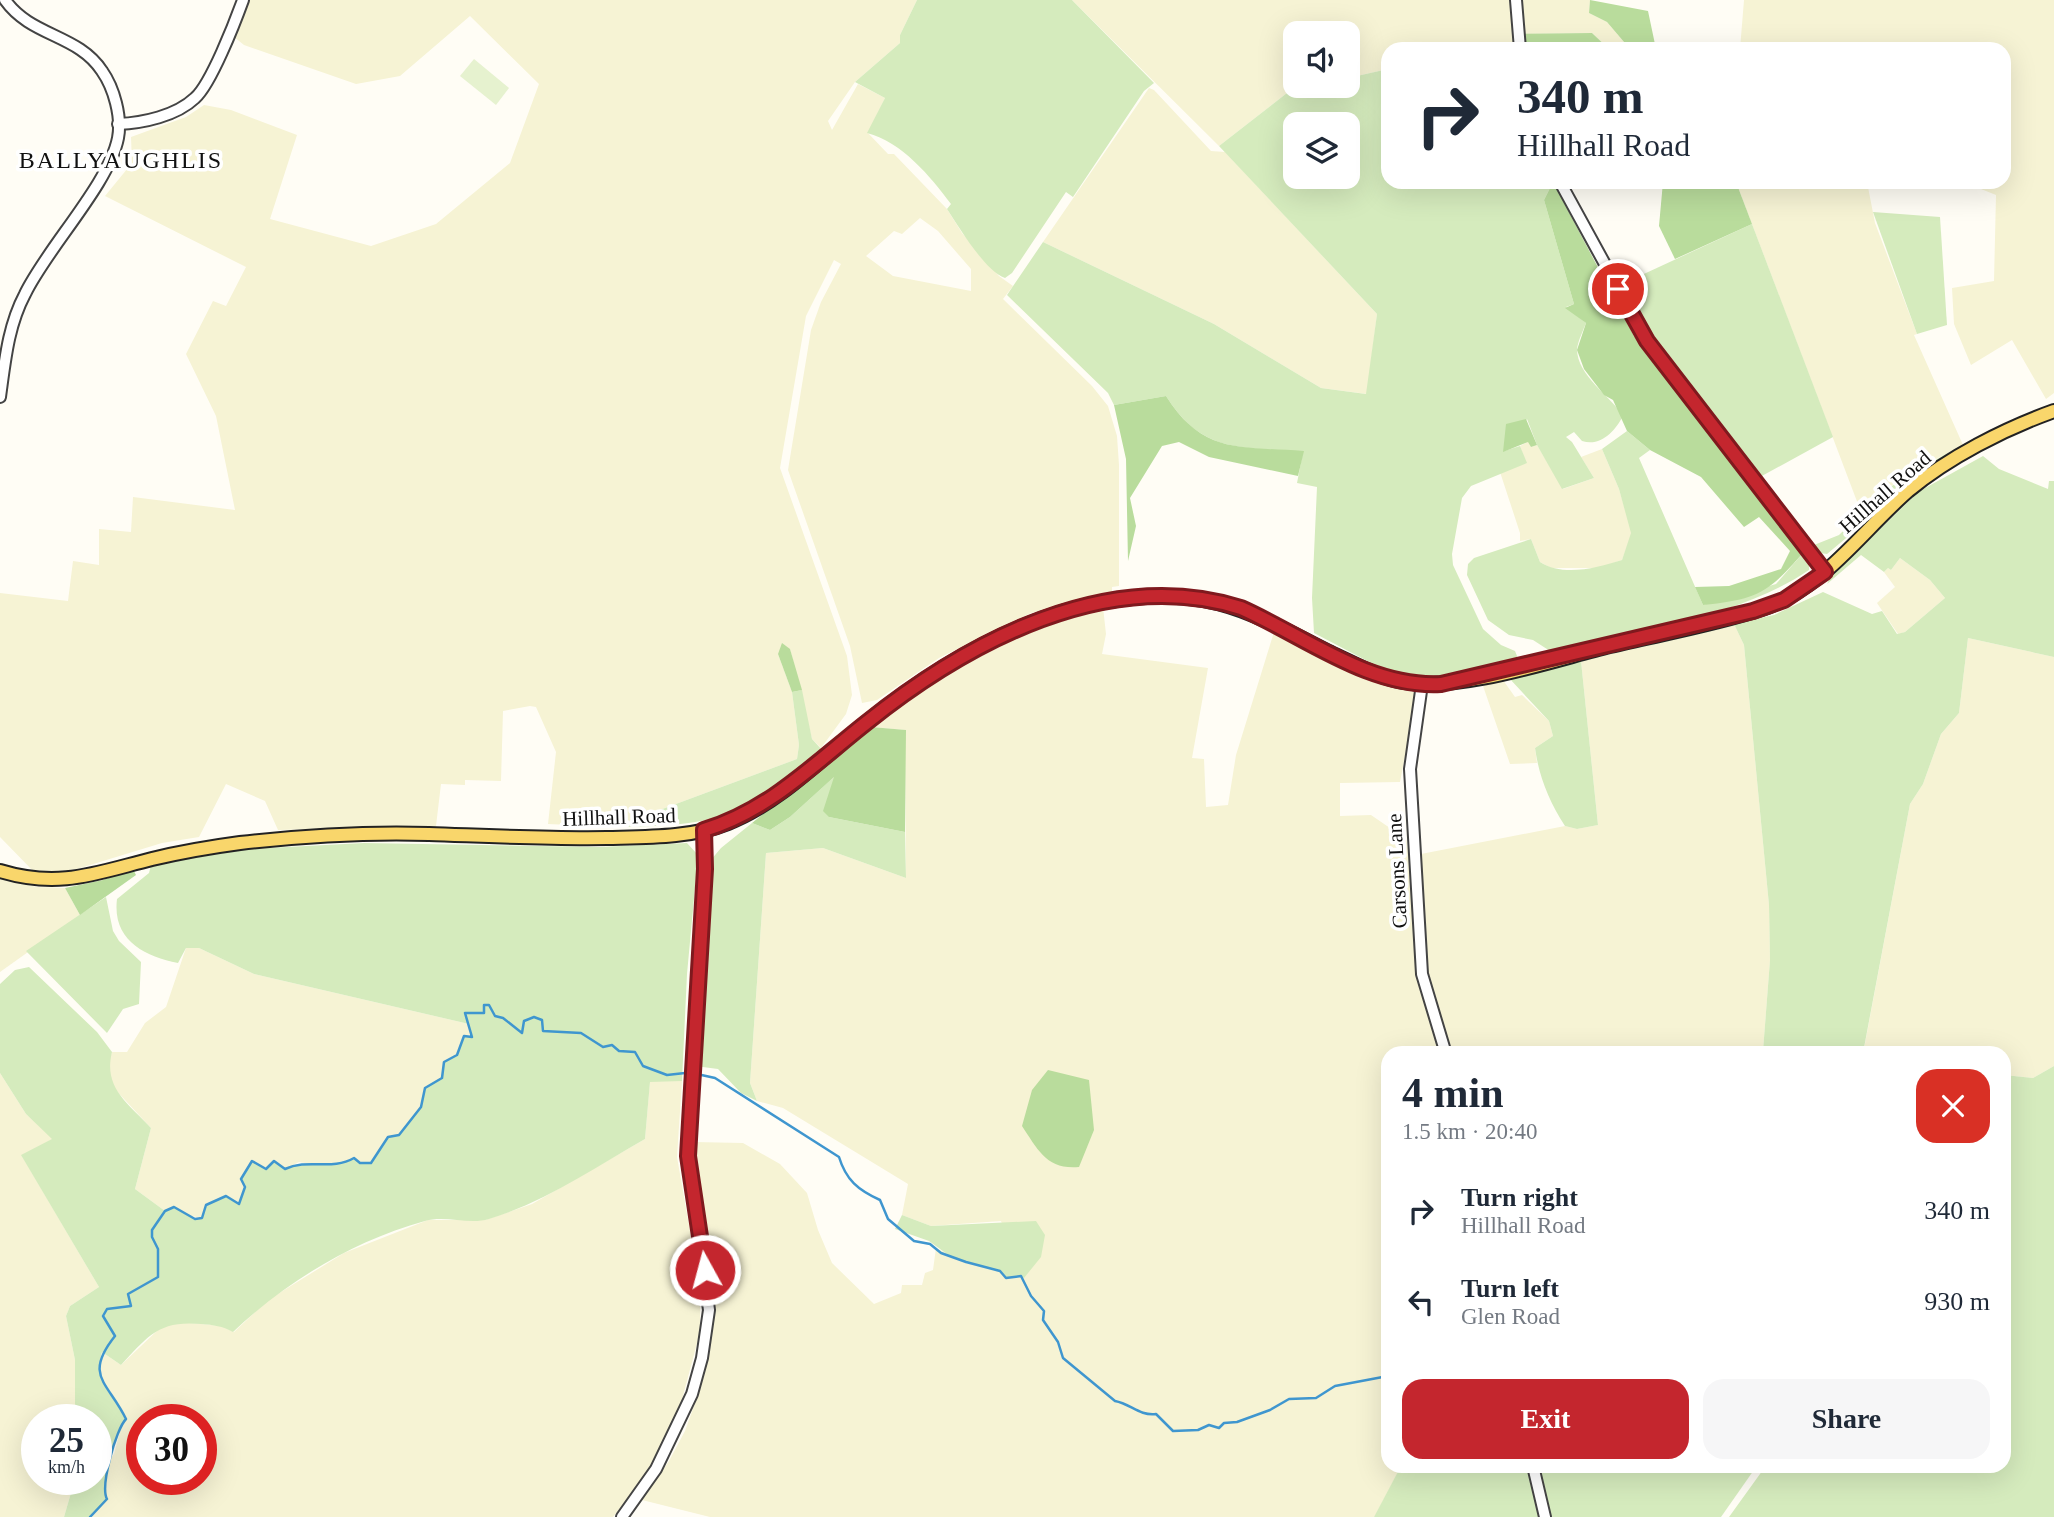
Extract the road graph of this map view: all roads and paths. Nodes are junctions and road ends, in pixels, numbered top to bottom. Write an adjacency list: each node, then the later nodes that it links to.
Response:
1 (5, 0): 5 (street)
2 (243, 0): 5 (street)
3 (1516, 0): 4 (street)
4 (1519, 42)
5 (118, 124): 7 (street)
6 (1564, 189): 9 (street)
7 (0, 397)
8 (2054, 411): 9 (main road, Hillhall Road)
9 (1825, 572): 10 (main road, Hillhall Road)
10 (1422, 684): 11 (main road, Hillhall Road); 13 (street, Carsons Lane)
11 (704, 830): 12 (main road, Hillhall Road); 15 (street)
12 (0, 871)
13 (1444, 1046)
14 (1535, 1473): 16 (street)
15 (622, 1517)
16 (1545, 1517)

